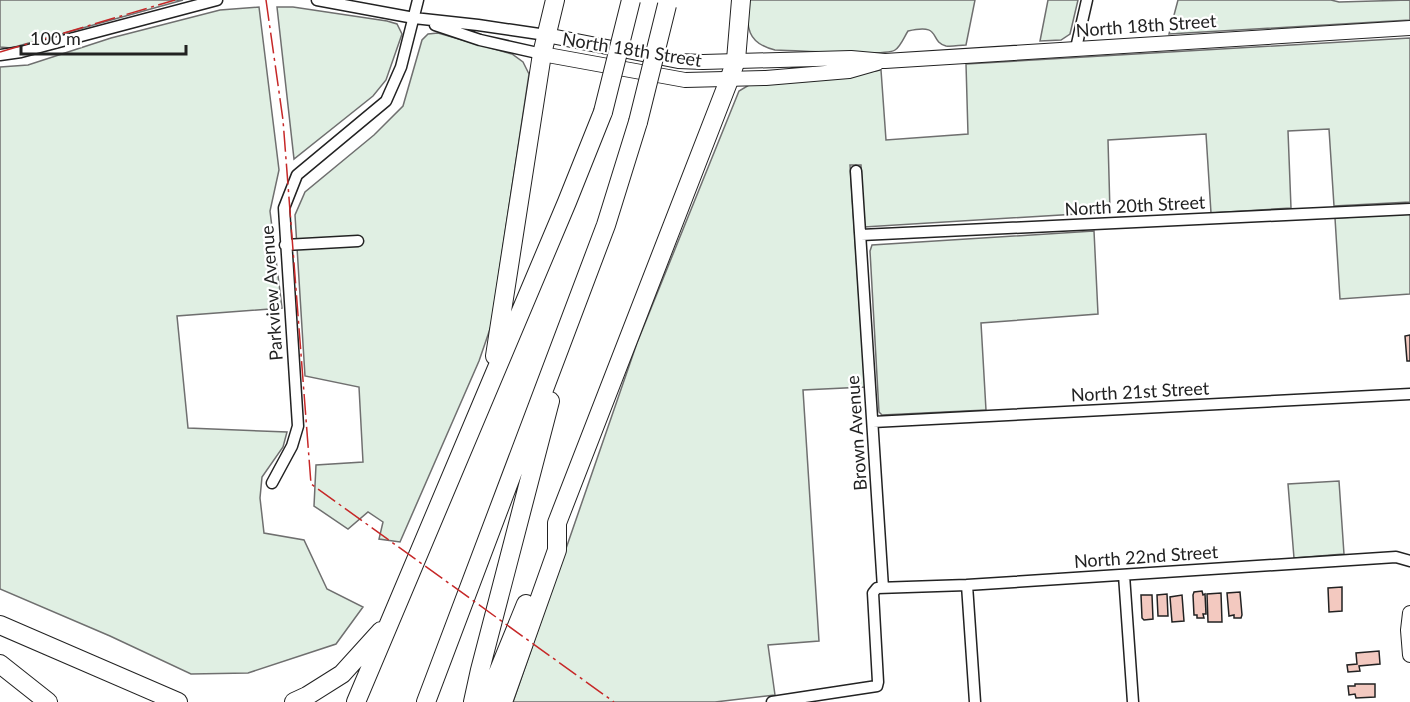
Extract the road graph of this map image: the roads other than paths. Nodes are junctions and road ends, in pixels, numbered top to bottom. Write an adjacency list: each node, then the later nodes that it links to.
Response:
1 (217, 0): 14 (street)
2 (317, 0): 9 (street, North 18th Street)
3 (418, 0): 9 (street, Parkview Avenue)
4 (555, 0): 11 (highway)
5 (631, 0): 24 (highway, bridge)
6 (741, 0): 15 (highway)
7 (1087, 0): 12 (street)
8 (668, 3): 23 (highway, bridge)
9 (414, 18): 11 (street, North 18th Street); 13 (street, North 18th Street); 22 (street, Parkview Avenue)
10 (1410, 28): 12 (main road, North 18th Street)
11 (546, 35): 13 (highway); 15 (main road, North 18th Street)
12 (1076, 48): 16 (main road, North 18th Street)
13 (542, 54): 17 (main road, North 18th Street); 24 (highway)
14 (0, 55)
15 (736, 60): 16 (main road, North 18th Street); 17 (highway)
16 (885, 61): 17 (main road, North 18th Street)
17 (729, 80): 28 (highway)
18 (856, 171): 20 (street, Brown Avenue)
19 (1410, 209): 20 (street, North 20th Street)
20 (861, 235): 26 (street, Brown Avenue)
21 (358, 241): 22 (street)
22 (285, 245): 27 (street, Parkview Avenue)
23 (575, 307): 42 (highway); 43 (highway)
24 (491, 382): 34 (highway)
25 (1410, 394): 26 (street, North 21st Street)
26 (873, 422): 32 (street, Brown Avenue)
27 (272, 483)
28 (557, 524): 44 (highway); 45 (highway)
29 (1410, 561): 30 (street, North 22nd Street)
30 (1124, 575): 31 (street, North 22nd Street); 48 (street)
31 (967, 585): 32 (street, North 22nd Street); 47 (street)
32 (883, 588): 46 (street, Brown Avenue)
33 (1410, 614): 36 (main road)
34 (390, 621): 40 (highway); 41 (highway)
35 (0, 625): 39 (highway)
36 (1410, 655)
37 (0, 664): 38 (highway)
38 (48, 702)
39 (178, 702)
40 (294, 702)
41 (356, 702)
42 (426, 702)
43 (473, 702)
44 (486, 702)
45 (503, 702)
46 (772, 702)
47 (975, 702)
48 (1133, 702)

